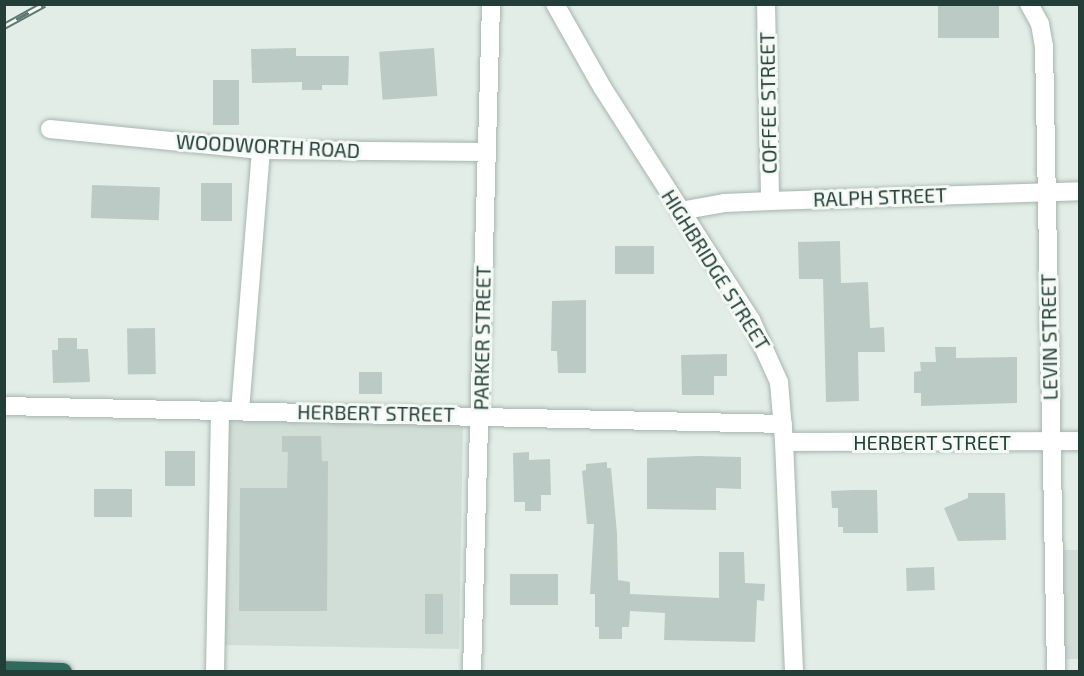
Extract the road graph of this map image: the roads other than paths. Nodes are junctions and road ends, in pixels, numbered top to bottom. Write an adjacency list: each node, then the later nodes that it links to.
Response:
1 (491, 4): 7 (street, PARKER STREET)
2 (555, 4): 11 (street, HIGHBRIDGE STREET)
3 (766, 4): 10 (street, COFFEE STREET)
4 (1029, 4): 9 (street, LEVIN STREET)
5 (50, 129): 6 (street, WOODWORTH ROAD)
6 (261, 150): 7 (street, WOODWORTH ROAD); 14 (street)
7 (486, 152): 15 (street, PARKER STREET)
8 (1080, 190): 9 (street, RALPH STREET)
9 (1047, 191): 10 (street, RALPH STREET); 18 (street, LEVIN STREET)
10 (770, 201): 11 (street, RALPH STREET)
11 (680, 211): 16 (street, HIGHBRIDGE STREET)
12 (4, 406): 13 (street, HERBERT STREET)
13 (220, 410): 14 (street, HERBERT STREET); 21 (street)
14 (240, 411): 15 (street, HERBERT STREET)
15 (480, 415): 16 (street, HERBERT STREET); 22 (street, PARKER STREET)
16 (784, 433): 18 (street, HERBERT STREET); 23 (street, HIGHBRIDGE STREET)
17 (1080, 441): 18 (street, HERBERT STREET)
18 (1051, 442): 24 (street, LEVIN STREET)
19 (4, 670): 20 (highway)
20 (63, 672)
21 (215, 672)
22 (472, 672)
23 (794, 672)
24 (1056, 672)

